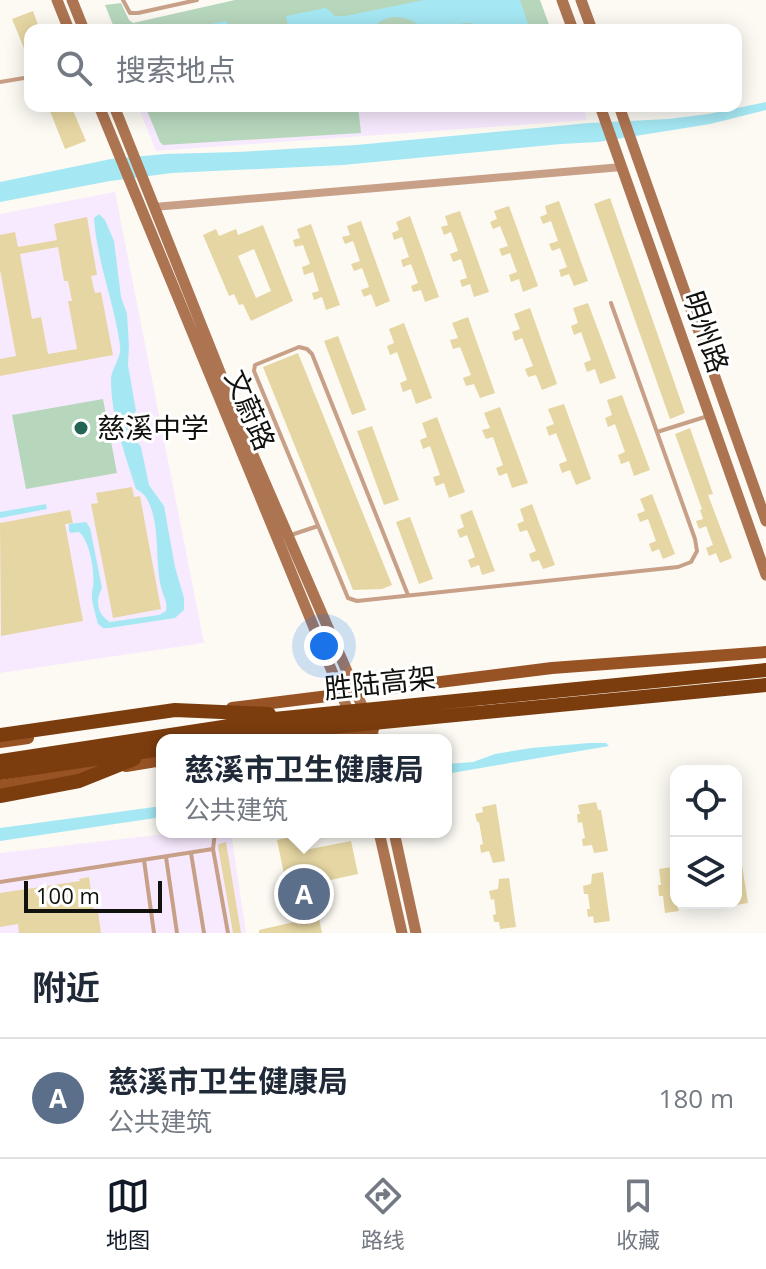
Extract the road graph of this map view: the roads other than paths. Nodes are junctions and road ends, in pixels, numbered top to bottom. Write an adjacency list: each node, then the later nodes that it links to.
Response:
1 (57, 0): 7 (main road)
2 (72, 0): 8 (main road)
3 (123, 0): 4 (lane)
4 (197, 0)
5 (562, 0): 9 (main road)
6 (581, 0): 10 (main road)
7 (67, 24)
8 (82, 24)
9 (571, 24)
10 (590, 24)
11 (24, 78): 12 (lane)
12 (0, 82)
13 (101, 112): 30 (main road, 文蔚路)
14 (116, 112): 18 (main road, 文蔚路)
15 (602, 112): 17 (main road, 明州路)
16 (621, 112): 22 (main road, 明州路)
17 (622, 167): 18 (street); 20 (main road, 明州路)
18 (154, 207): 24 (main road, 文蔚路)
19 (611, 303): 21 (lane)
20 (710, 416): 21 (lane); 25 (main road, 明州路)
21 (657, 432): 26 (lane)
22 (766, 521)
23 (318, 526): 24 (lane); 26 (lane); 26 (lane)
24 (288, 536): 30 (main road, 文蔚路)
25 (766, 575)
26 (408, 595)
27 (766, 652): 30 (main road)
28 (766, 670): 31 (highway, 胜陆高架)
29 (766, 683): 33 (highway, 胜陆高架); 36 (main road)
30 (348, 693): 34 (main road, 文蔚路); 35 (main road, 文蔚路); 39 (main road)
31 (309, 716): 32 (highway, 胜陆高架); 37 (highway)
32 (176, 734)
33 (265, 734)
34 (358, 734)
35 (372, 734)
36 (381, 734)
37 (0, 735)
38 (156, 737): 43 (highway, 胜陆高架)
39 (0, 742)
40 (156, 753): 44 (highway)
41 (156, 754): 45 (main road)
42 (156, 754): 46 (highway)
43 (0, 761)
44 (0, 773)
45 (0, 786)
46 (0, 796)
47 (214, 838): 50 (lane)
48 (380, 838): 59 (main road)
49 (395, 838): 60 (main road)
50 (213, 849): 51 (lane); 58 (lane)
51 (191, 853): 52 (lane); 57 (lane)
52 (166, 857): 53 (lane); 56 (lane)
53 (144, 860): 54 (lane); 55 (lane)
54 (0, 882)
55 (154, 933)
56 (177, 933)
57 (204, 933)
58 (228, 933)
59 (402, 933)
60 (416, 933)

